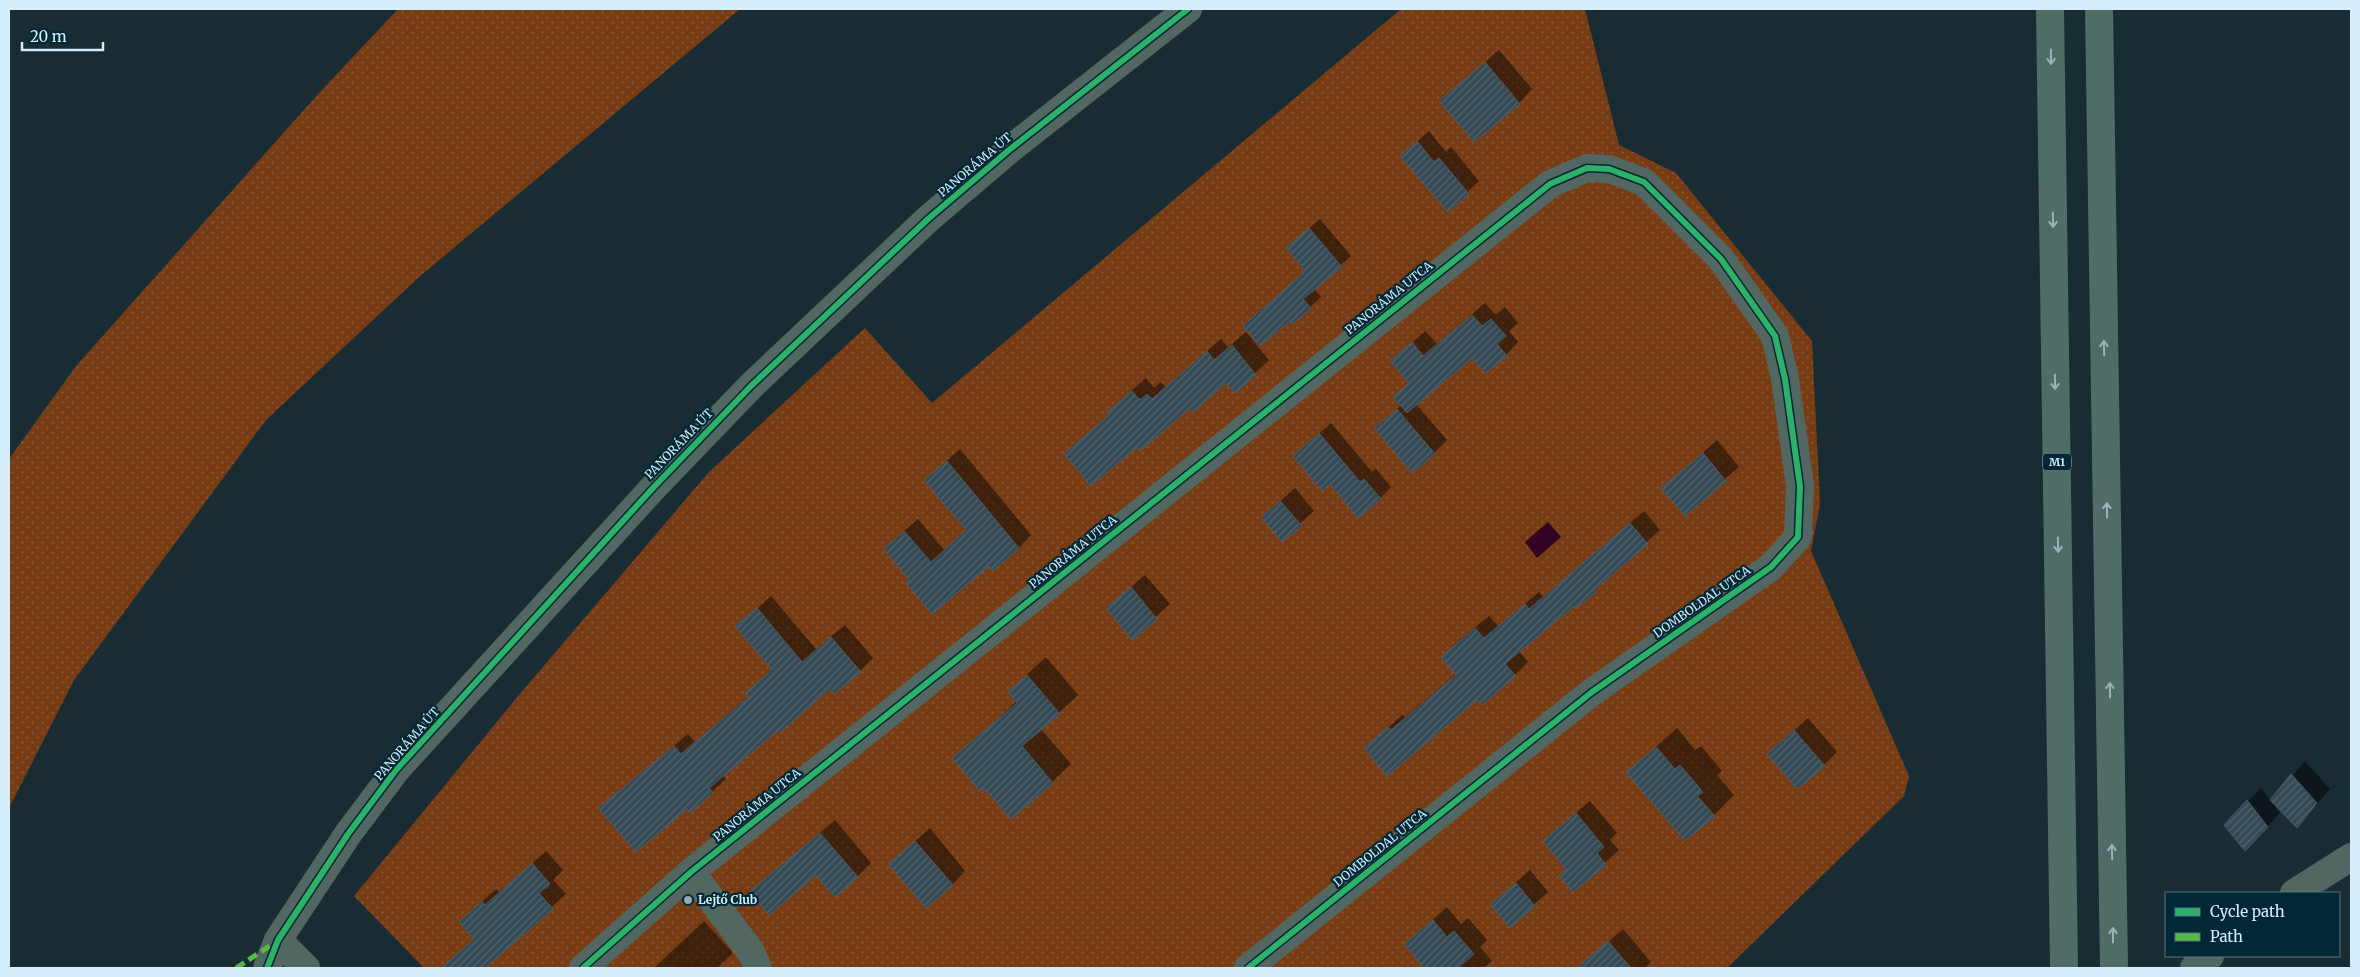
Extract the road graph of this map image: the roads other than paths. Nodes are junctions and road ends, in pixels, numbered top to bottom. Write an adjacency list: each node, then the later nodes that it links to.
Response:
1 (1188, 9): 8 (street, PANORÁMA ÚT)
2 (2050, 9): 15 (highway, M1, one-way to 15)
3 (2099, 9): 16 (highway, one-way to 3)
4 (1588, 168): 6 (street, PANORÁMA UTCA); 14 (street, DOMBOLDAL UTCA)
5 (2351, 857): 7 (street)
6 (691, 872): 12 (street, PANORÁMA UTCA); 13 (street)
7 (2296, 892)
8 (278, 940): 10 (street, PANORÁMA ÚT); 11 (street)
9 (2209, 957): 17 (street)
10 (267, 968)
11 (306, 968)
12 (583, 968)
13 (758, 968)
14 (1248, 968)
15 (2064, 968)
16 (2114, 968)
17 (2194, 968)

